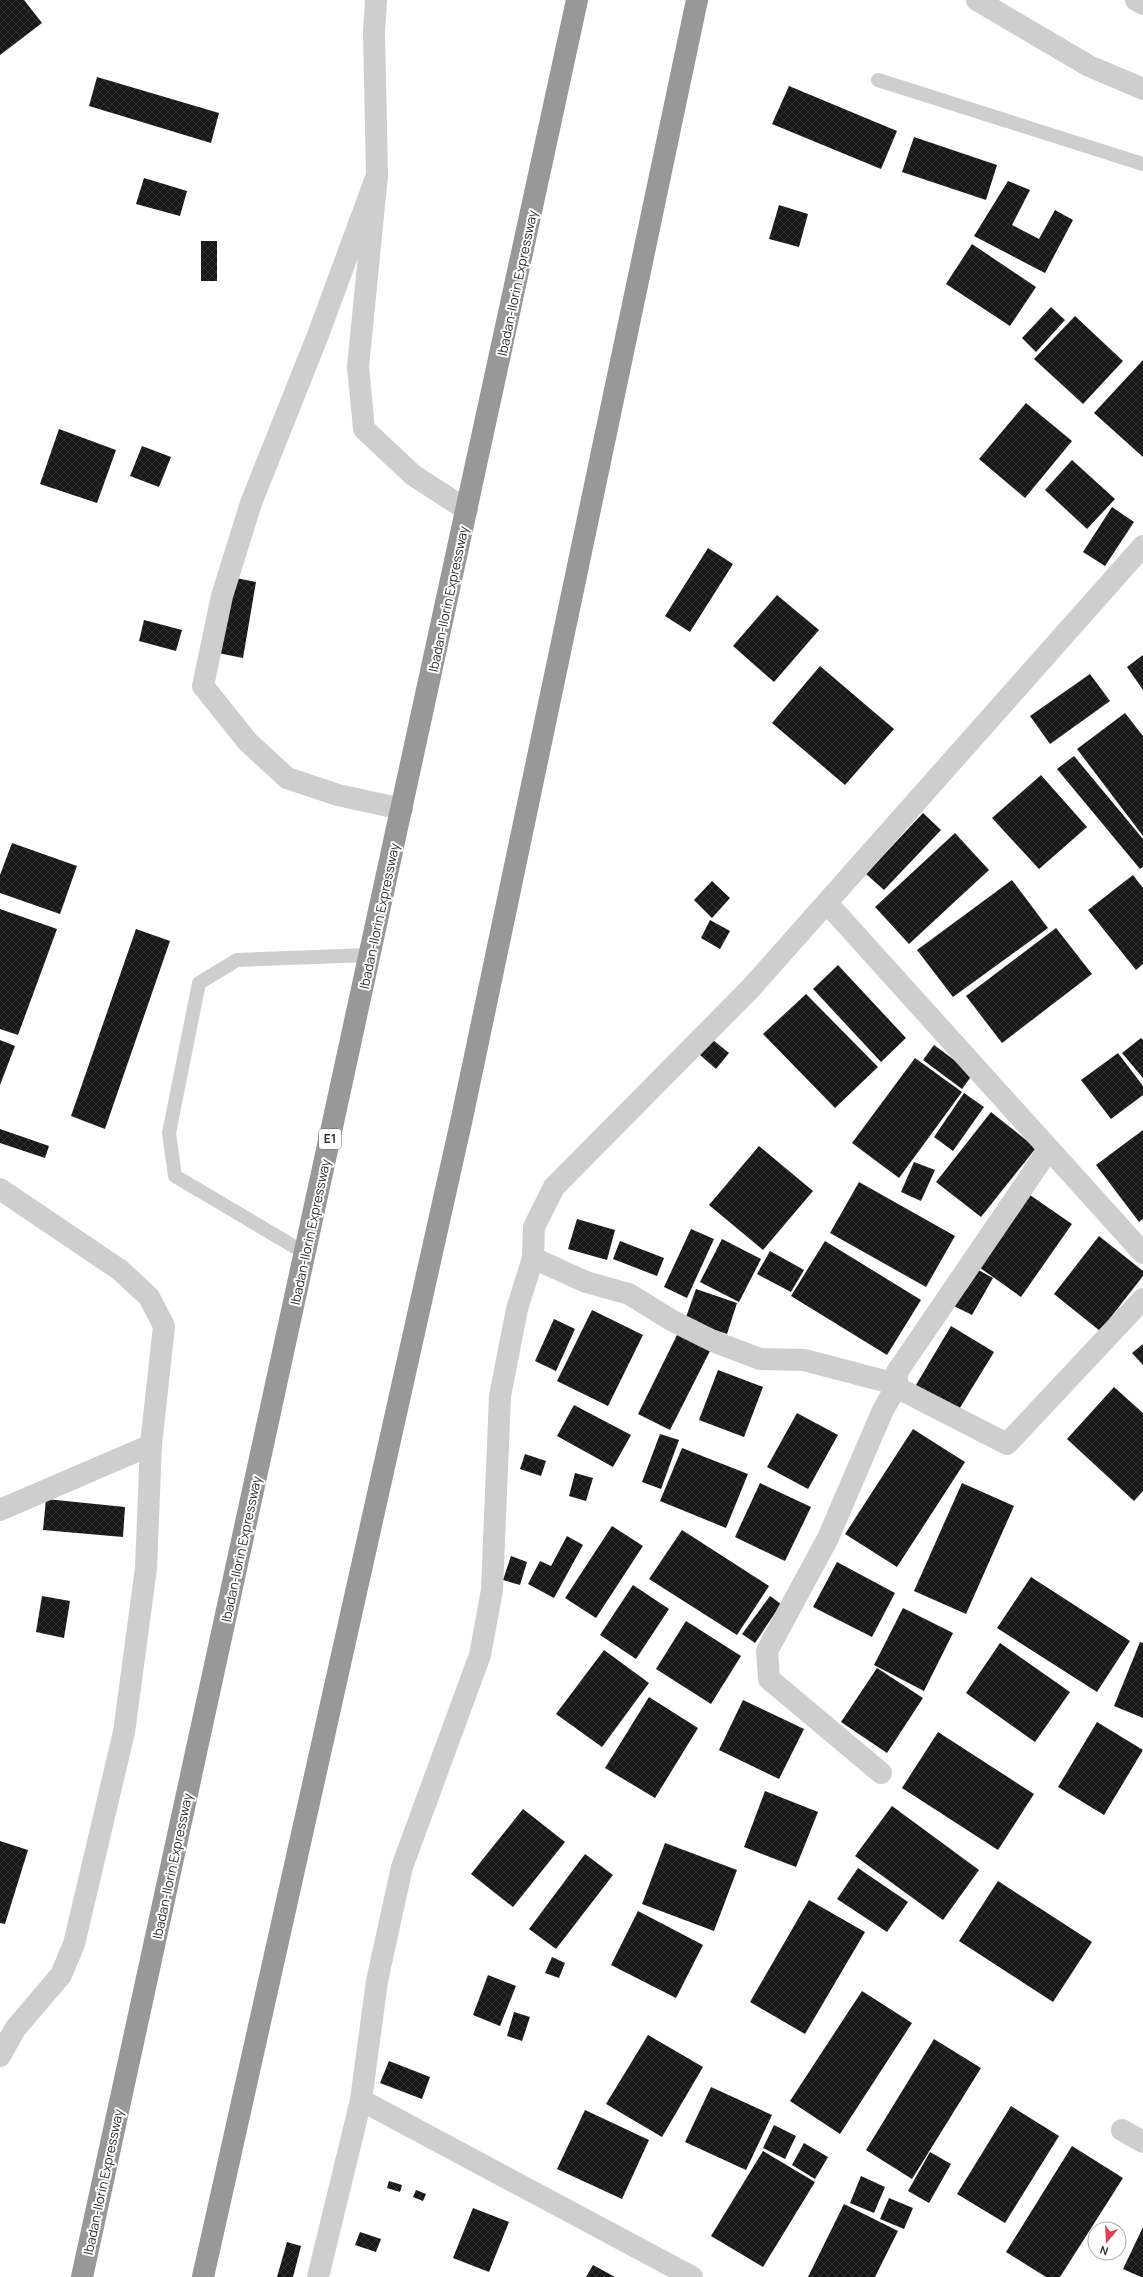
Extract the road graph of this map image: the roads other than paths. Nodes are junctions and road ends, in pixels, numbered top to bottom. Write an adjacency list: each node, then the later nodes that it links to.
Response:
1 (376, 0): 10 (street)
2 (577, 0): 11 (highway, Ibadan-Ilorin Expressway / E1)
3 (697, 0): 31 (highway)
4 (977, 0): 8 (street)
5 (1136, 0): 6 (street)
6 (1143, 4)
7 (878, 80): 9 (lane)
8 (1143, 89)
9 (1143, 164)
10 (377, 175): 11 (street); 13 (street)
11 (467, 510): 13 (highway, Ibadan-Ilorin Expressway / E1)
12 (1143, 546): 14 (street)
13 (402, 809): 15 (highway, Ibadan-Ilorin Expressway / E1)
14 (827, 902): 16 (street); 20 (street)
15 (370, 955): 19 (highway, Ibadan-Ilorin Expressway / E1); 19 (lane)
16 (1050, 1149): 18 (street); 22 (street)
17 (0, 1189): 23 (street)
18 (1143, 1252)
19 (306, 1253): 30 (highway, Ibadan-Ilorin Expressway / E1)
20 (533, 1258): 22 (street); 27 (street)
21 (1143, 1299): 22 (street)
22 (897, 1386): 25 (street)
23 (151, 1445): 24 (street); 26 (street)
24 (0, 1510)
25 (881, 1773)
26 (0, 2056)
27 (361, 2100): 32 (street); 33 (street)
28 (1122, 2130): 29 (street)
29 (1143, 2142)
30 (82, 2277)
31 (203, 2277)
32 (318, 2277)
33 (692, 2277)

